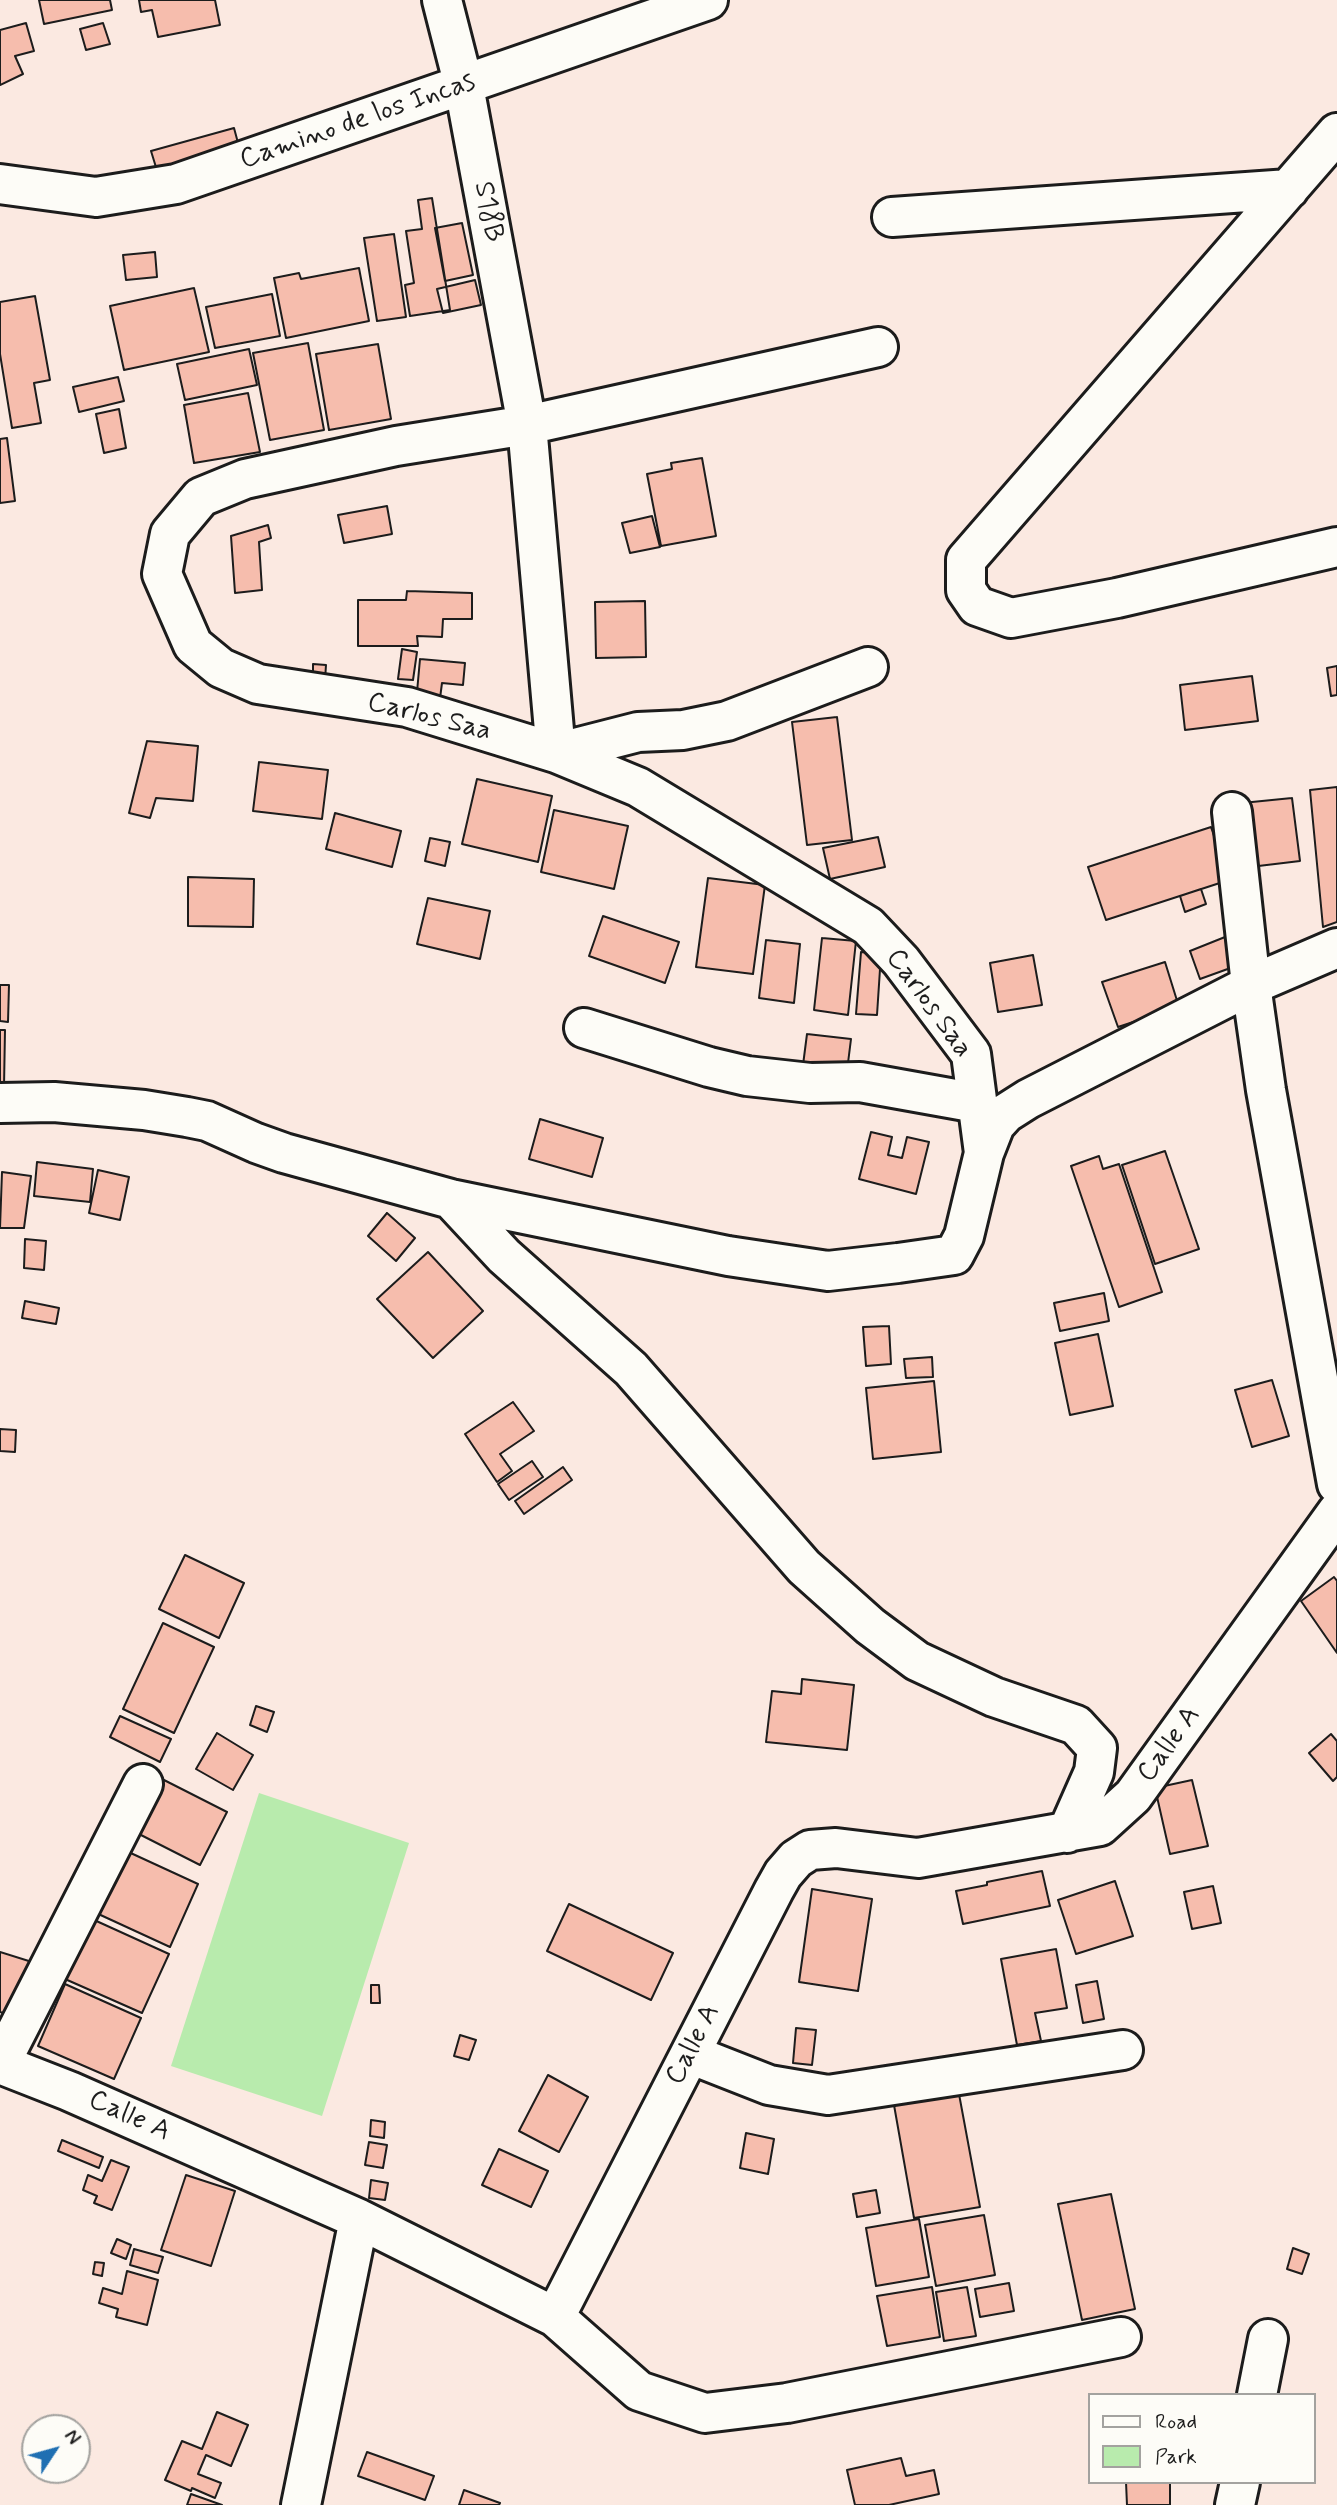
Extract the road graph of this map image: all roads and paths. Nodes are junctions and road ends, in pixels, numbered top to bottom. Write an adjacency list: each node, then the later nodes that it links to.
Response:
1 (442, 0): 3 (street, S18B)
2 (708, 0): 3 (street, Camino de los Incas)
3 (464, 86): 5 (street, Camino de los Incas); 9 (street, S18B)
4 (1337, 133): 6 (street)
5 (0, 184)
6 (1289, 189): 7 (street); 10 (street)
7 (892, 217)
8 (878, 347): 9 (street, Carlos Saa)
9 (527, 425): 12 (street, S18B); 12 (street, Carlos Saa)
10 (1337, 547)
11 (868, 667): 12 (street)
12 (556, 753): 18 (street, Carlos Saa)
13 (1232, 812): 15 (street)
14 (1337, 948): 15 (street)
15 (1251, 985): 19 (street); 21 (street)
16 (584, 1028): 18 (street)
17 (0, 1103): 20 (street)
18 (977, 1103): 19 (street, Carlos Saa)
19 (984, 1153): 20 (street)
20 (451, 1199): 24 (street)
21 (1337, 1483)
22 (1337, 1512): 24 (street, Calle A)
23 (142, 1784): 27 (street)
24 (1067, 1833): 26 (street, Calle A)
25 (1123, 2050): 26 (street)
26 (690, 2054): 29 (street, Calle A)
27 (0, 2064): 28 (street, Calle A)
28 (359, 2219): 29 (street, Calle A); 34 (street)
29 (555, 2317): 30 (street)
30 (1121, 2337)
31 (1268, 2339): 32 (street)
32 (1257, 2393)
33 (1240, 2484): 35 (street)
34 (301, 2505)
35 (1235, 2505)

